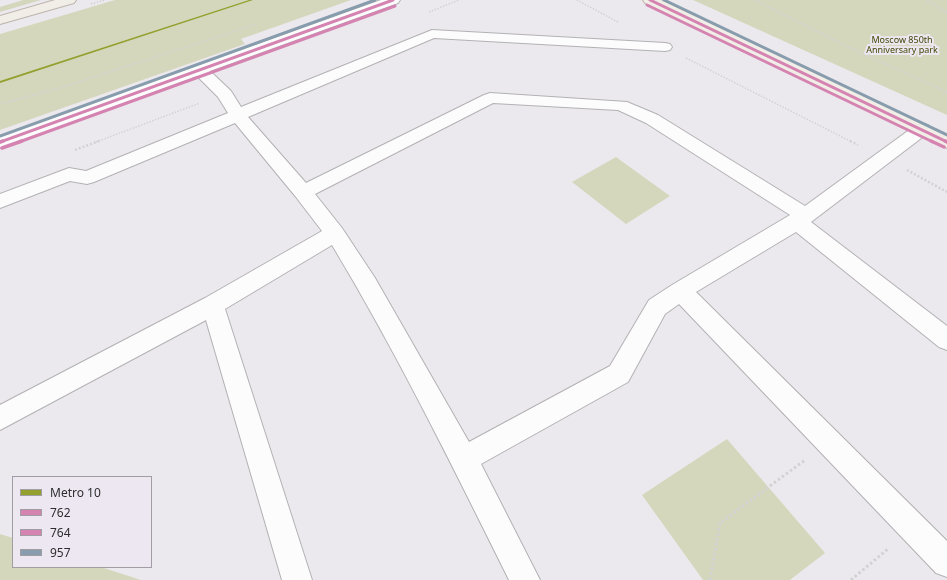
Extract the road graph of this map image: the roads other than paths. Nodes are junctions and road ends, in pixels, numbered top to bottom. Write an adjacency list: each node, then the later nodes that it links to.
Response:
1 (69, 0): 4 (main road)
2 (392, 0): 6 (street)
3 (650, 0): 8 (main road)
4 (0, 20)
5 (665, 47): 7 (street)
6 (200, 70): 7 (street); 9 (street)
7 (238, 116): 11 (street); 12 (street)
8 (922, 129): 10 (main road); 13 (street)
9 (0, 142)
10 (947, 142)
11 (303, 192): 13 (street); 14 (street)
12 (0, 201)
13 (801, 219): 15 (street); 17 (street)
14 (335, 233): 16 (street); 19 (street)
15 (680, 291): 19 (street); 20 (street)
16 (213, 305): 18 (street); 21 (street)
17 (947, 340)
18 (0, 418)
19 (464, 459): 22 (street)
20 (947, 562)
21 (297, 580)
22 (525, 580)

